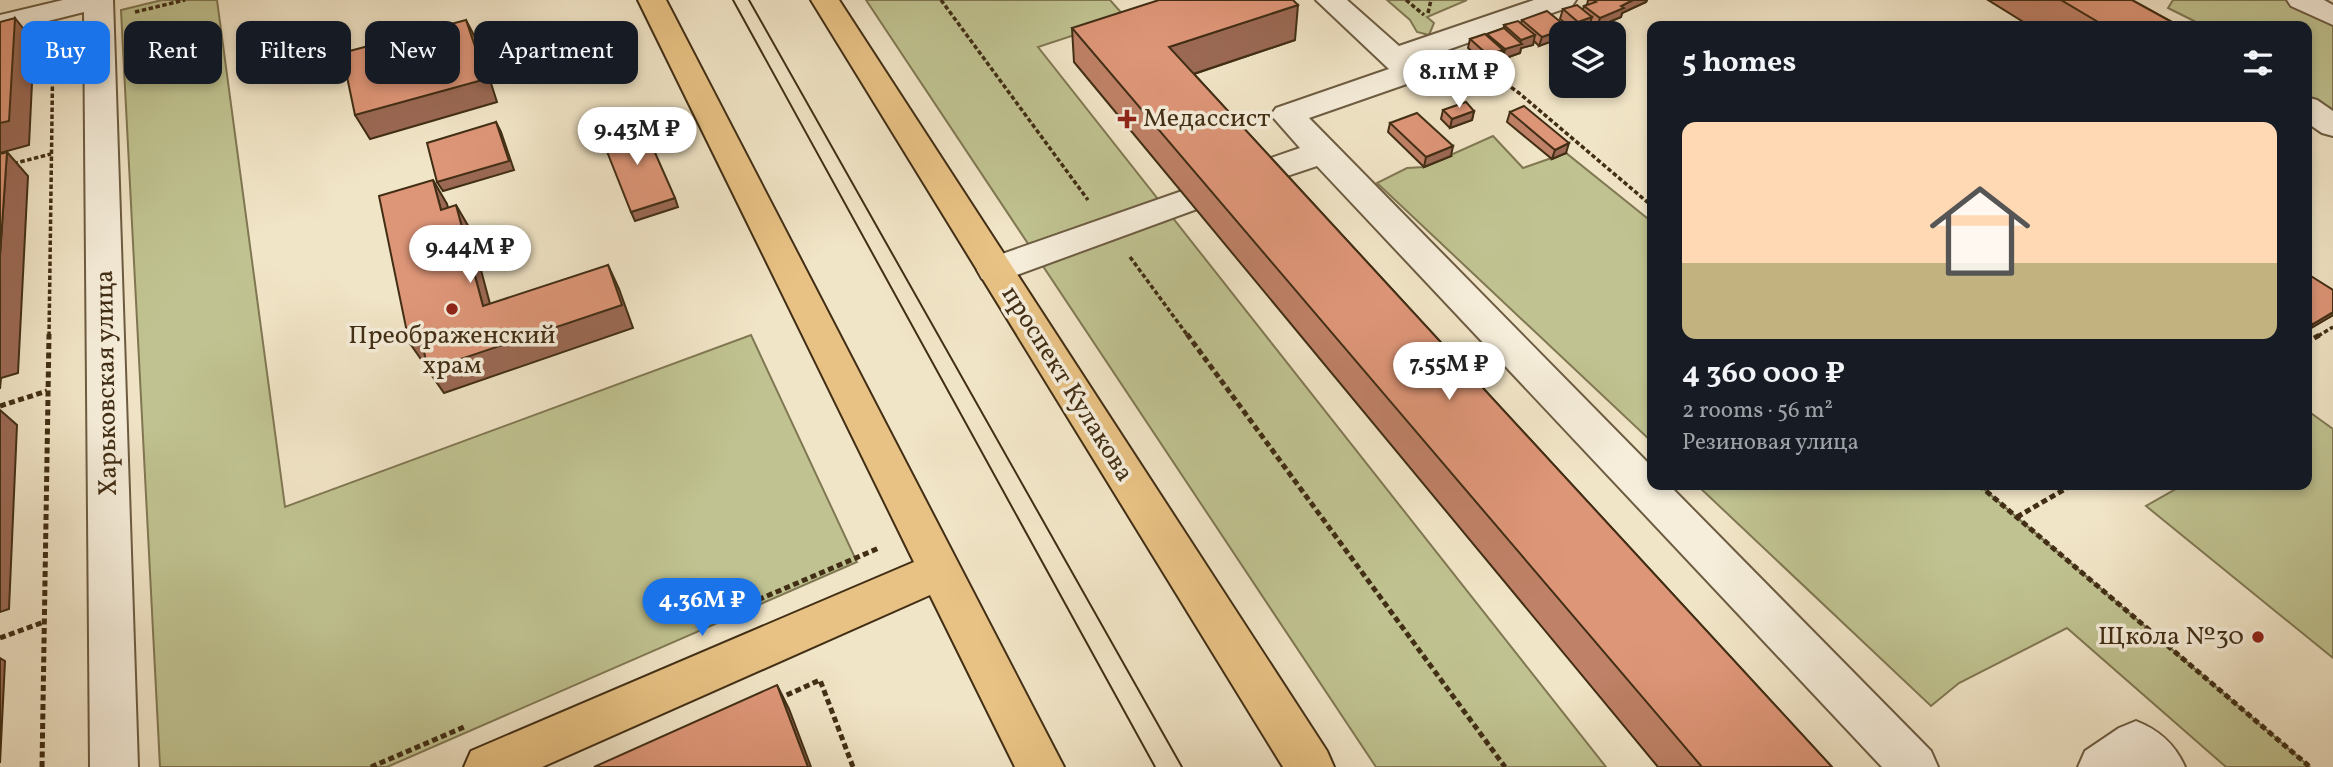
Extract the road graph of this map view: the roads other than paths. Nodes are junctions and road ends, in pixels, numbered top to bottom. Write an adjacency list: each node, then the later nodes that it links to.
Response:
1 (98, 0): 8 (street); 19 (street, Харьковская улица)
2 (652, 0): 18 (main road)
3 (825, 0): 15 (main road, проспект Кулакова)
4 (1330, 0): 9 (street)
5 (1562, 0): 9 (street)
6 (2301, 0): 7 (street)
7 (2333, 16)
8 (0, 24)
9 (1394, 58): 12 (street)
10 (2312, 111): 11 (street)
11 (2333, 126)
12 (1322, 152): 13 (street); 17 (street)
13 (1257, 175)
14 (1185, 201): 15 (street)
15 (995, 270): 22 (main road, проспект Кулакова)
16 (1647, 490): 23 (street)
17 (1647, 490)
18 (942, 570): 20 (main road); 21 (main road)
19 (114, 767)
20 (488, 767)
21 (1040, 767)
22 (1310, 767)
23 (1914, 767)
24 (2102, 767): 25 (street)
25 (2161, 767)

